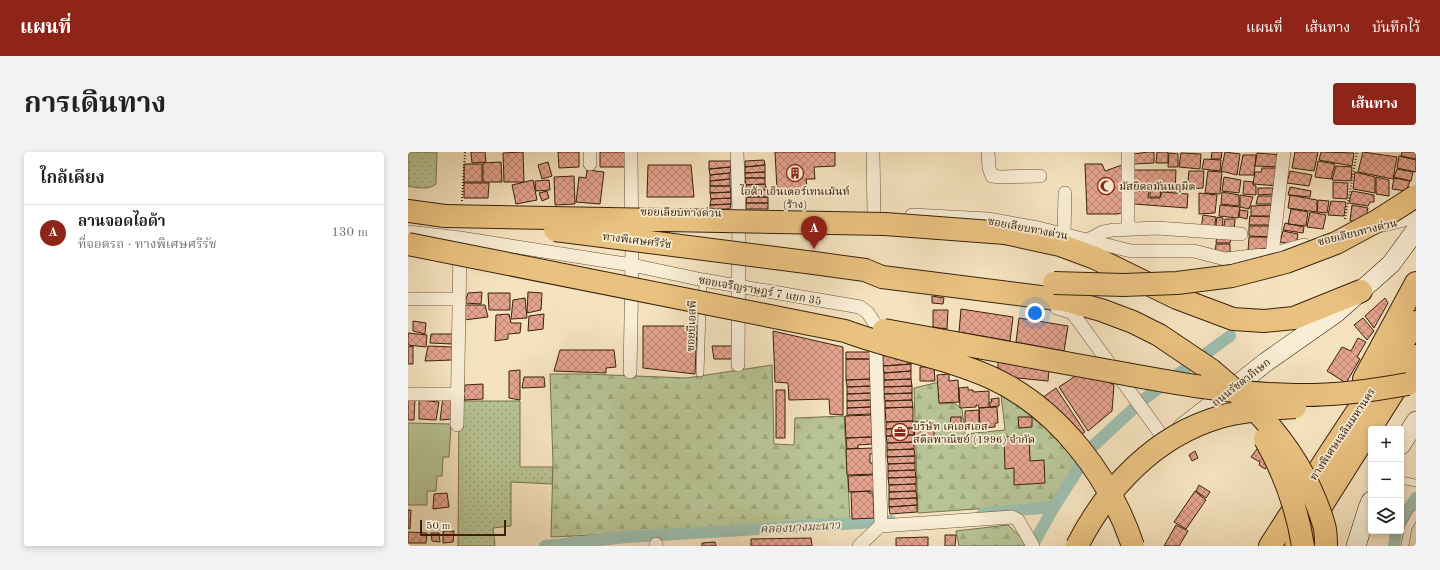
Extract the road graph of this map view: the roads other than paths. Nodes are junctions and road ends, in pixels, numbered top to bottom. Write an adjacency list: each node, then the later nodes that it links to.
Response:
1 (631, 152): 11 (street)
2 (737, 152): 13 (street)
3 (873, 152): 14 (street)
4 (988, 152): 7 (street)
5 (1128, 152): 16 (street)
6 (1284, 152): 24 (street)
7 (1040, 176)
8 (1065, 193): 20 (street)
9 (1416, 196): 26 (highway, bridge)
10 (408, 211): 12 (highway, ทางพิเศษศรีรัช)
11 (632, 211): 13 (street, ซอยเลียบทางด่วน); 25 (street)
12 (453, 212): 26 (highway, ทางพิเศษศรีรัช, bridge); 31 (highway, bridge)
13 (739, 212): 14 (street, ซอยเลียบทางด่วน); 29 (street)
14 (874, 214): 20 (street, ซอยเลียบทางด่วน)
15 (1416, 217): 24 (street, ซอยเลียบทางด่วน)
16 (1128, 230): 19 (street); 22 (street)
17 (1416, 230): 31 (main road, ถนนรัชดาภิเษก)
18 (408, 232): 21 (street, ซอยเจริญราษฎร์ 7 แยก 35)
19 (1241, 234)
20 (1064, 235): 22 (street, ซอยเลียบทางด่วน)
21 (460, 238): 25 (street, ซอยเจริญราษฎร์ 7 แยก 35); 32 (street)
22 (1088, 240): 24 (street, ซอยเลียบทางด่วน)
23 (408, 244): 35 (highway, bridge)
24 (1272, 254)
25 (632, 265): 27 (street, ซอยเจริญราษฎร์ 7 แยก 35); 39 (street)
26 (865, 270): 38 (highway)
27 (703, 280): 29 (street, ซอยเจริญราษฎร์ 7 แยก 35); 40 (lane, ซอยบีเอสพี)
28 (1416, 282): 48 (highway)
29 (739, 286): 37 (street); 54 (street, ซอยเจริญราษฎร์ 7 แยก 35)
30 (901, 287): 46 (street)
31 (1361, 291): 46 (main road, ถนนรัชดาภิเษก)
32 (460, 298): 33 (street); 43 (street)
33 (408, 300)
34 (1416, 322): 48 (highway, ทางพิเศษเฉลิมมหานคร)
35 (845, 331): 41 (highway, bridge); 59 (highway, bridge)
36 (1416, 356): 62 (highway, ทางพิเศษเฉลิมมหานคร)
37 (738, 365)
38 (1212, 370): 55 (highway, bridge); 63 (highway, bridge)
39 (630, 372)
40 (700, 372)
41 (1412, 383): 58 (highway, bridge)
42 (408, 394): 43 (street)
43 (458, 394): 45 (street)
44 (1416, 421): 47 (main road)
45 (457, 425)
46 (1166, 440): 58 (main road, ถนนรัชดาภิเษก)
47 (1404, 440)
48 (1330, 453): 52 (highway, ทางพิเศษเฉลิมมหานคร)
49 (1404, 481): 50 (lane)
50 (1416, 483)
51 (1368, 508): 64 (main road)
52 (1291, 512): 60 (highway); 61 (highway, ทางพิเศษเฉลิมมหานคร)
53 (1416, 514): 65 (lane)
54 (881, 522): 56 (street); 57 (street)
55 (1327, 539)
56 (1031, 542)
57 (859, 546)
58 (1077, 546)
59 (1132, 546)
60 (1262, 546)
61 (1270, 546)
62 (1296, 546)
63 (1303, 546)
64 (1356, 546)
65 (1405, 546)

